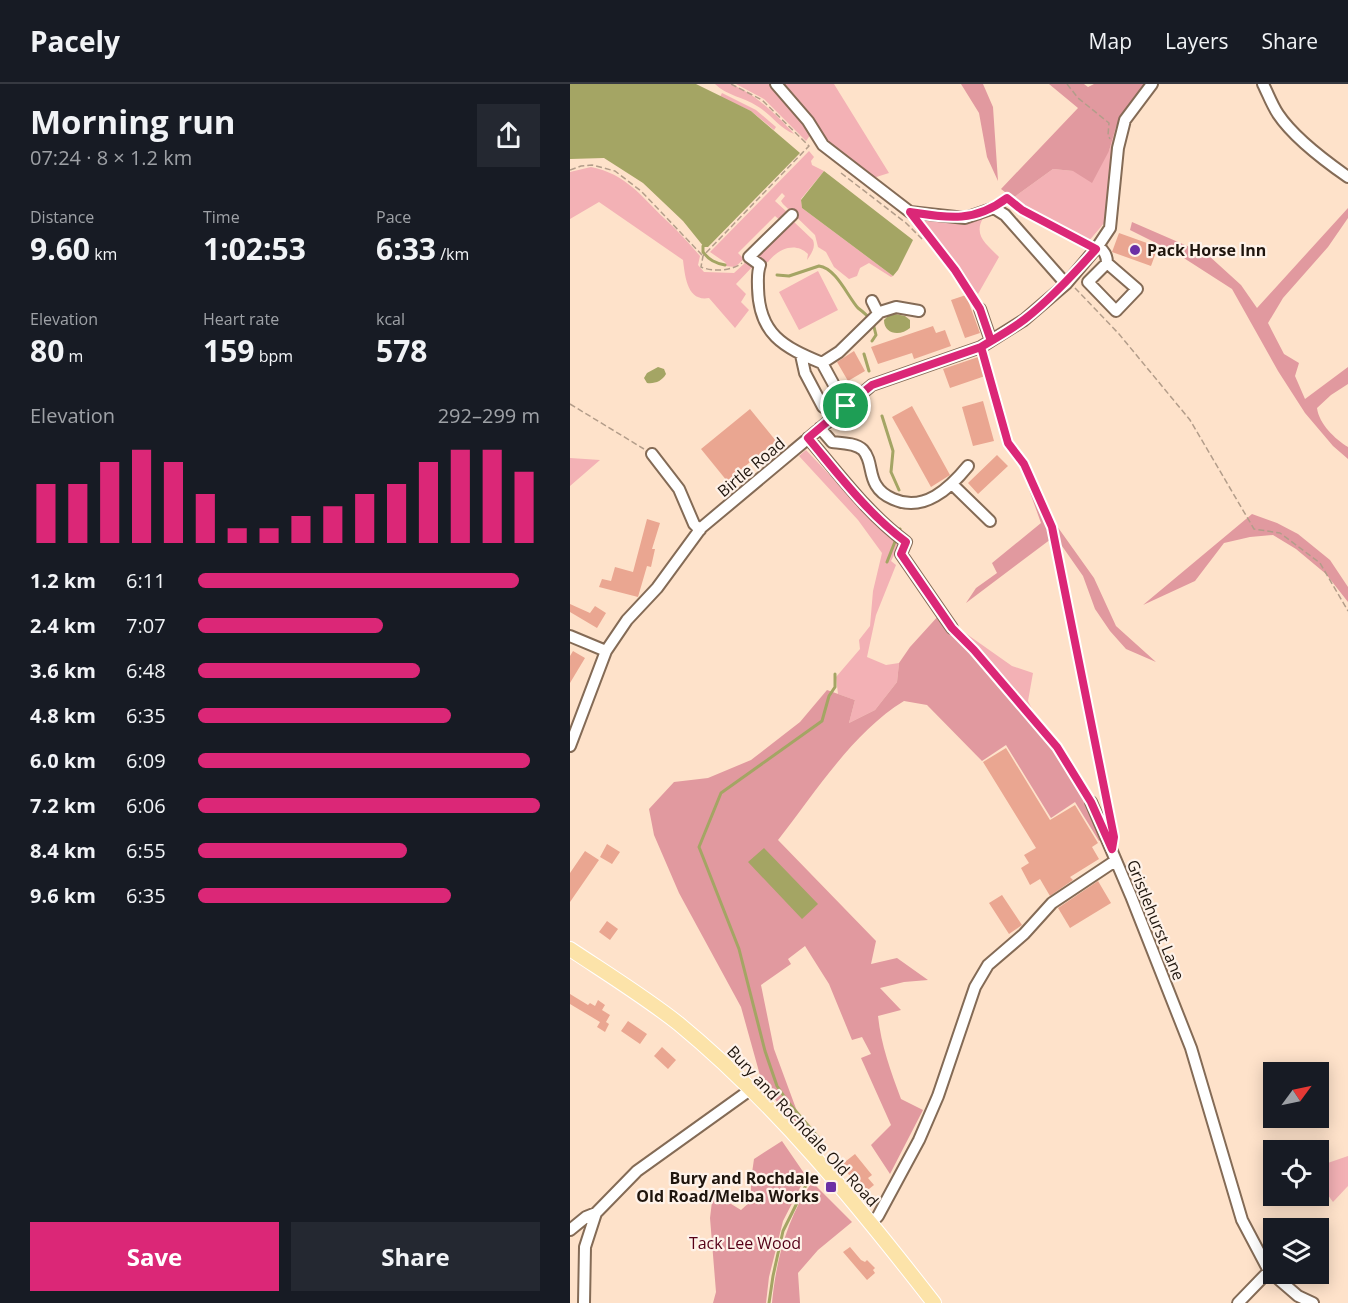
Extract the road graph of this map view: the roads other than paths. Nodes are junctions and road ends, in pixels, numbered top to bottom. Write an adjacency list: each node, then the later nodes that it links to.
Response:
1 (776, 84): 8 (street)
2 (1152, 84): 6 (street, Birtle Road)
3 (1263, 84): 4 (street)
4 (1348, 177)
5 (792, 214): 14 (street)
6 (1097, 248): 7 (street); 8 (street, Birtle Road)
7 (1107, 263): 7 (street)
8 (1067, 282): 13 (street, Birtle Road)
9 (872, 301): 12 (street)
10 (980, 309): 13 (street)
11 (919, 311): 12 (street)
12 (876, 314): 15 (street)
13 (986, 344): 16 (street, Birtle Road)
14 (801, 355): 15 (street); 17 (street)
15 (822, 363): 16 (street)
16 (846, 406): 18 (street, Birtle Road)
17 (823, 407)
18 (820, 428): 19 (street, Birtle Road); 22 (street)
19 (808, 438): 24 (street, Birtle Road); 25 (street)
20 (652, 454): 24 (street)
21 (968, 466): 22 (street)
22 (952, 484): 23 (street)
23 (990, 521)
24 (700, 530): 27 (street, Birtle Road)
25 (952, 628)
26 (570, 636): 27 (street)
27 (606, 651): 28 (street, Birtle Road)
28 (570, 746)
29 (1091, 802): 30 (street, Gristlehurst Lane)
30 (1115, 861): 34 (street); 36 (street, Gristlehurst Lane)
31 (570, 949): 32 (main road, Bury and Rochdale Old Road)
32 (750, 1090): 33 (street); 34 (main road, Bury and Rochdale Old Road)
33 (596, 1213): 35 (street); 39 (street)
34 (871, 1223): 40 (main road, Bury and Rochdale Old Road)
35 (570, 1230)
36 (1263, 1260)
37 (1263, 1277): 41 (street)
38 (1284, 1284): 42 (street, Gristlehurst Lane)
39 (584, 1303)
40 (934, 1303)
41 (1238, 1303)
42 (1313, 1303)

